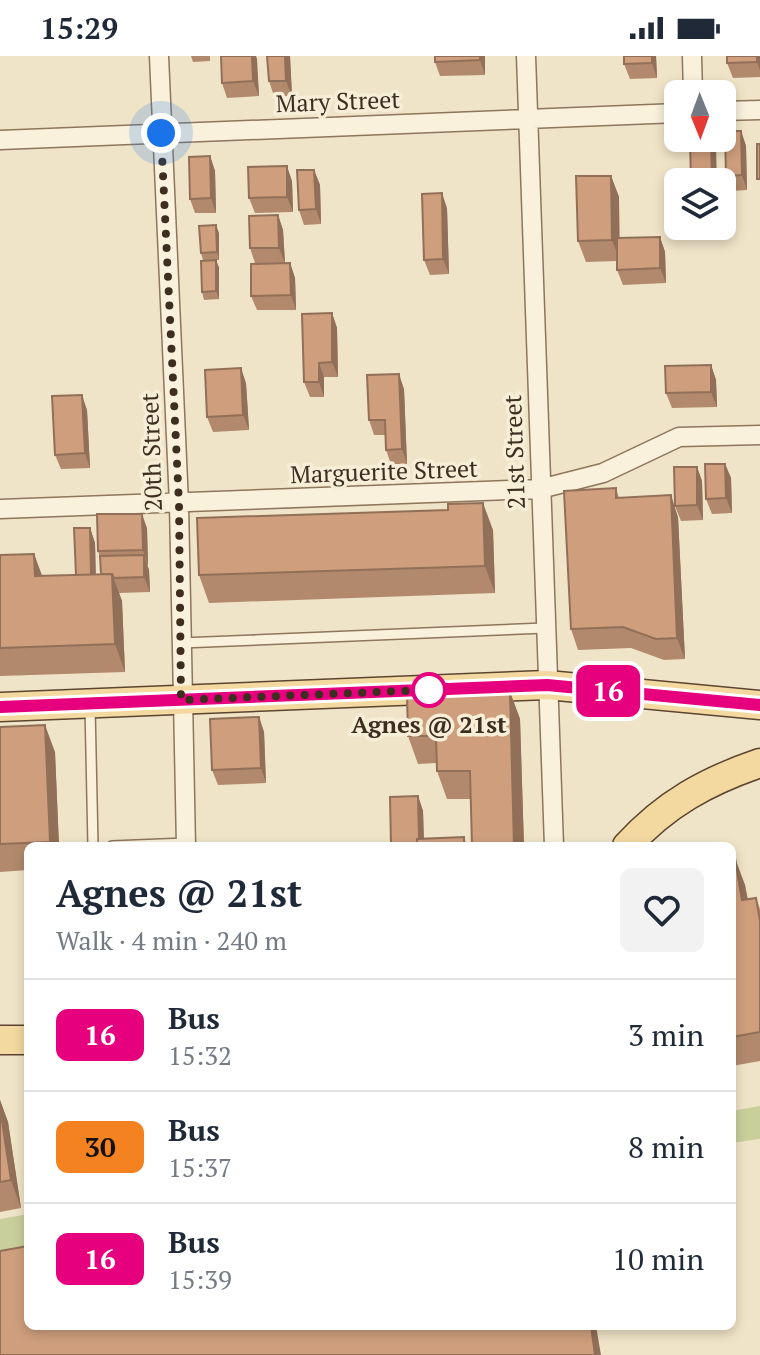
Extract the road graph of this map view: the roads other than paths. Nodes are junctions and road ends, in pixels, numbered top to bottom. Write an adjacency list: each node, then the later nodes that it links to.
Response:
1 (159, 56): 9 (street, 20th Street)
2 (526, 56): 8 (street, 21st Street)
3 (692, 56): 4 (street)
4 (693, 80)
5 (760, 110): 6 (street)
6 (736, 111)
7 (664, 113): 8 (street, Mary Street)
8 (528, 117): 9 (street, Mary Street); 12 (street, 21st Street)
9 (161, 133): 10 (street, Mary Street); 13 (street, 20th Street)
10 (0, 140)
11 (760, 435): 12 (street, Marguerite Street)
12 (540, 489): 13 (street, Marguerite Street); 15 (street, 21st Street)
13 (179, 504): 14 (street, Marguerite Street); 16 (street, 20th Street)
14 (0, 509)
15 (545, 628): 16 (lane); 17 (street, 21st Street)
16 (181, 643): 18 (street, 20th Street)
17 (547, 685): 18 (main road); 20 (main road); 25 (street, 21st Street)
18 (181, 700): 19 (main road); 24 (street, 20th Street)
19 (90, 703): 21 (main road); 23 (lane)
20 (760, 705)
21 (0, 707)
22 (760, 763): 26 (main road)
23 (95, 842)
24 (186, 842)
25 (554, 842)
26 (631, 842)
27 (0, 1040): 28 (main road)
28 (24, 1040)

